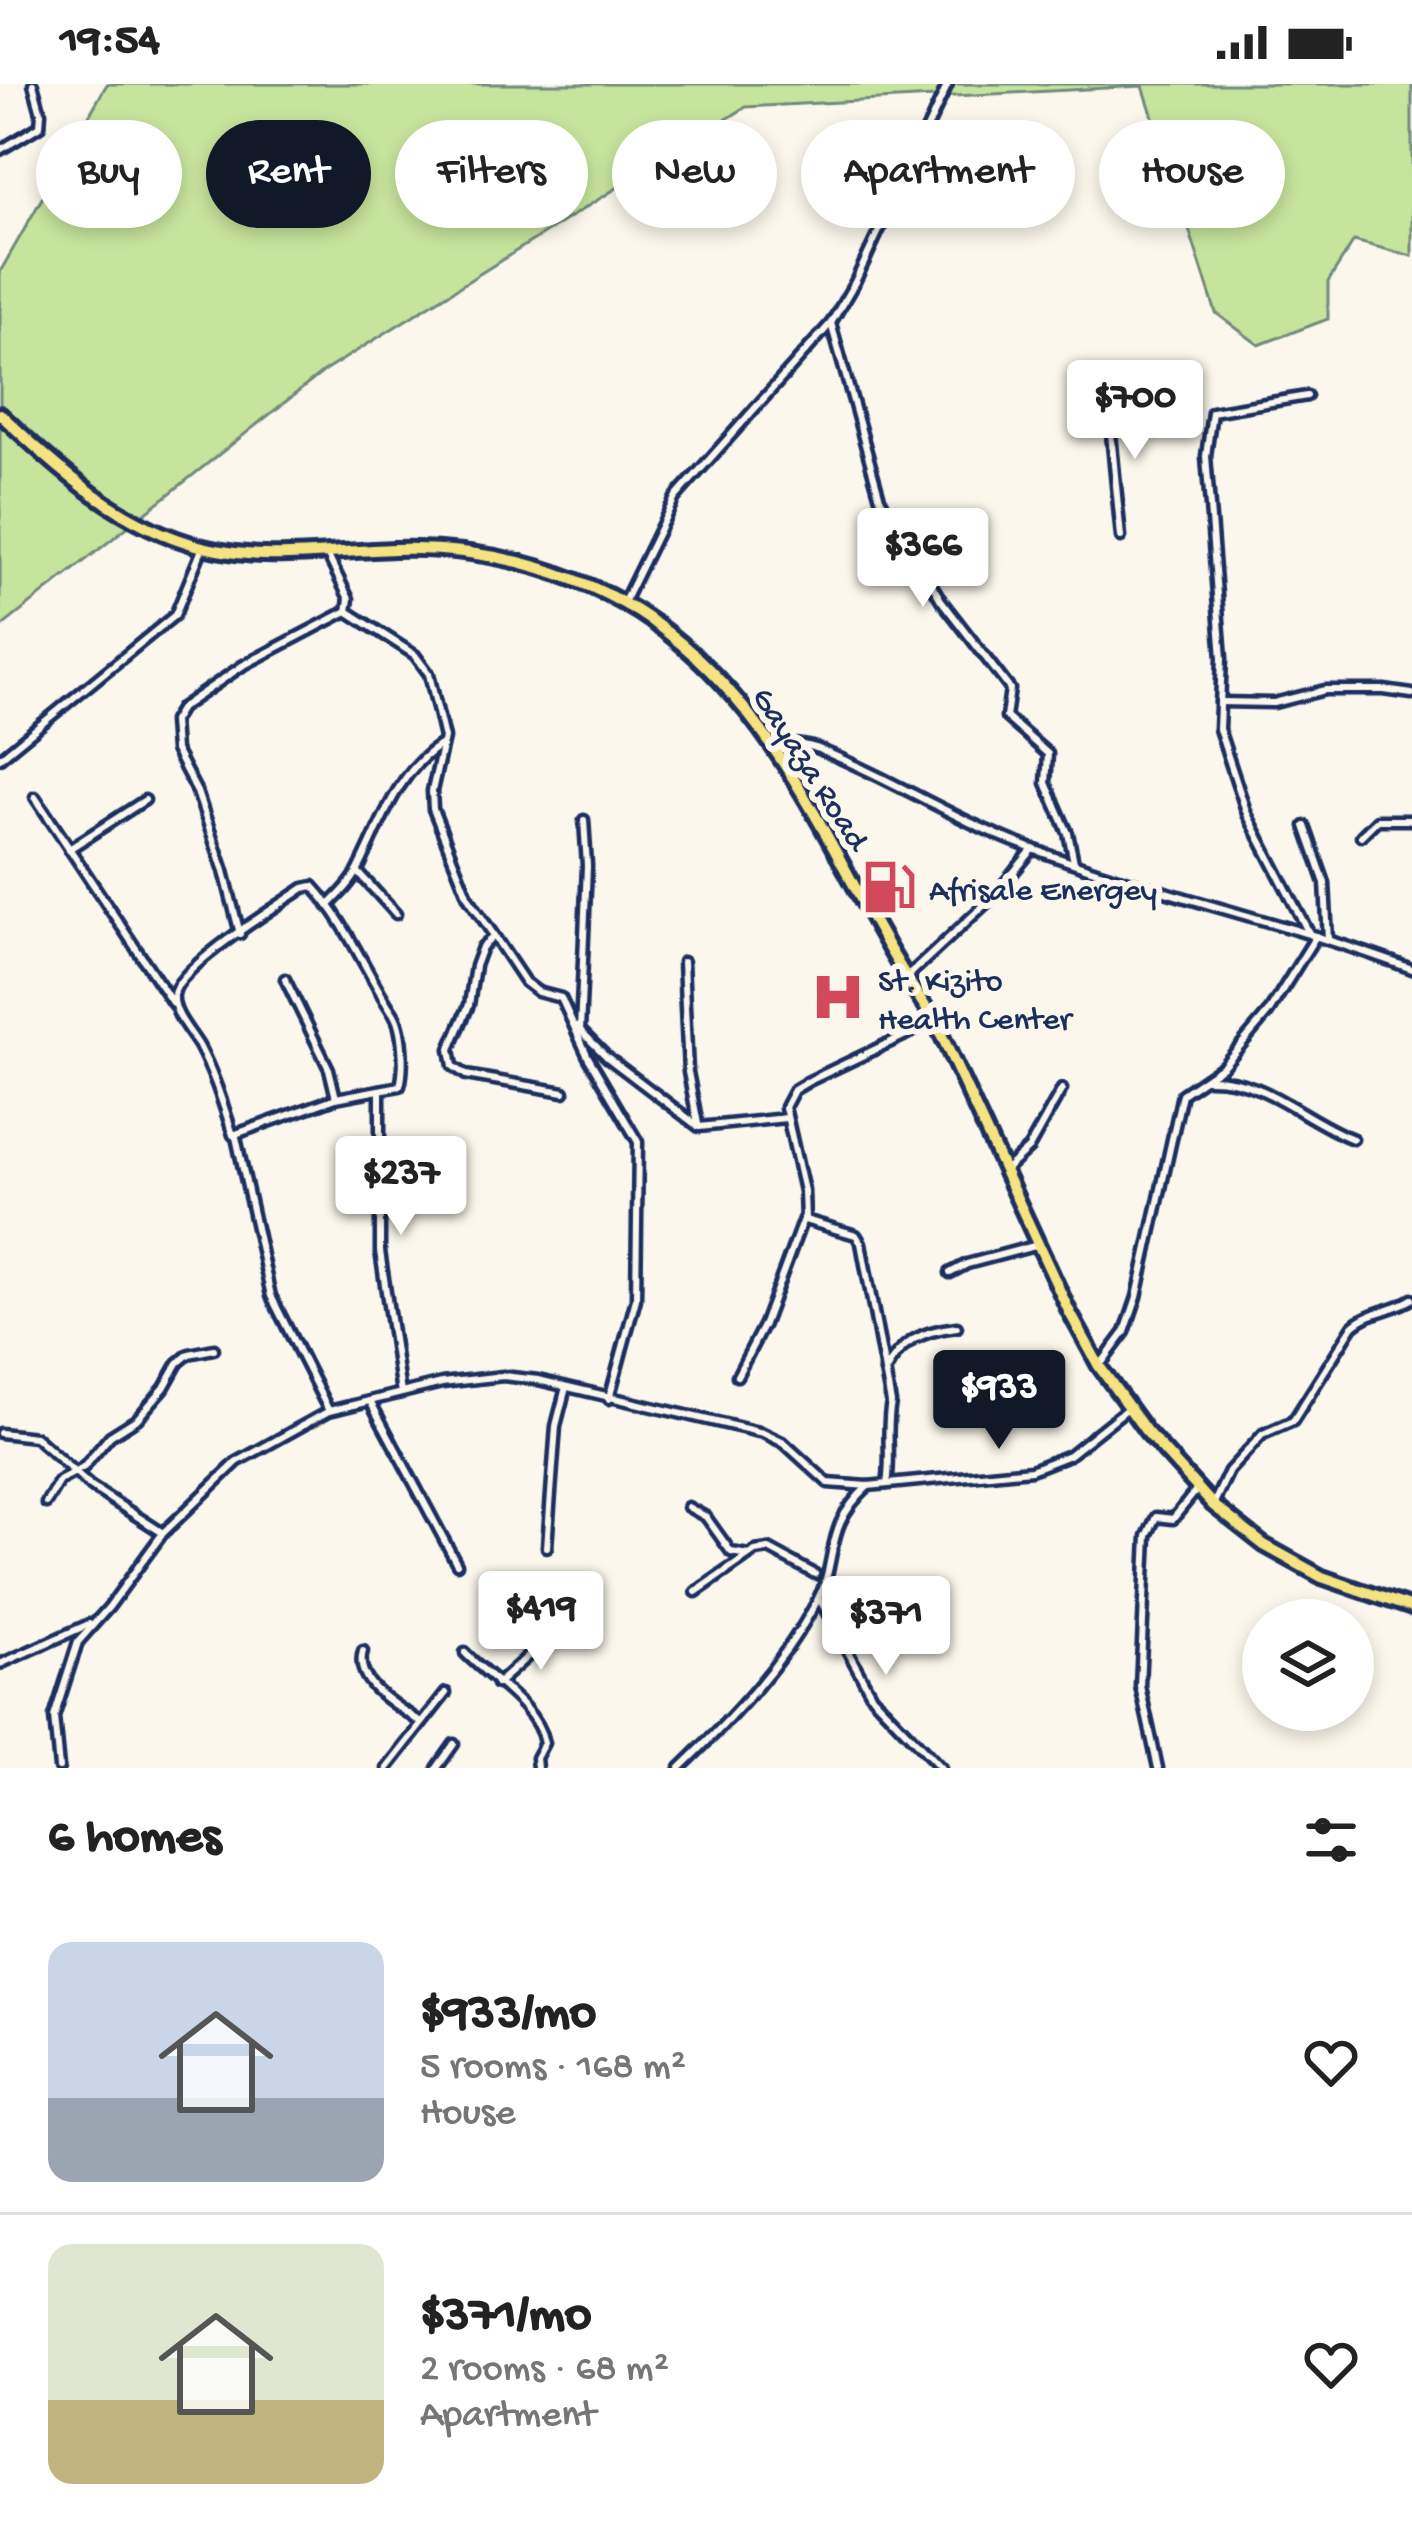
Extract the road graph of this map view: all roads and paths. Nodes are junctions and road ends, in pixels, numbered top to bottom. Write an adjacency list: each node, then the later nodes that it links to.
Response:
1 (33, 84): 3 (street)
2 (948, 84): 4 (street)
3 (0, 150)
4 (831, 323): 11 (street); 26 (street)
5 (1107, 392): 8 (street)
6 (1307, 396): 14 (street)
7 (0, 414): 9 (main road, Gayaza Road)
8 (1121, 537)
9 (202, 547): 10 (main road, Gayaza Road); 17 (street)
10 (326, 552): 11 (main road, Gayaza Road); 12 (street)
11 (623, 604): 15 (main road, Gayaza Road)
12 (347, 611): 16 (street); 30 (street)
13 (1412, 694): 14 (street)
14 (1220, 702): 31 (street)
15 (770, 743): 25 (street); 36 (main road, Gayaza Road)
16 (443, 744): 27 (street); 32 (street)
17 (0, 758)
18 (35, 797): 24 (street)
19 (145, 800): 24 (street)
20 (584, 820): 40 (street)
21 (1412, 820): 23 (street)
22 (1305, 826): 33 (street)
23 (1361, 836)
24 (69, 849): 38 (street)
25 (1033, 849): 26 (street); 36 (street)
26 (1075, 863): 31 (street)
27 (358, 871): 28 (street); 29 (street)
28 (328, 907): 30 (street); 43 (street)
29 (395, 914)
30 (240, 934): 38 (street)
31 (1312, 934): 33 (street); 41 (street)
32 (494, 937): 40 (street); 44 (street)
33 (1328, 940): 35 (street)
34 (683, 962): 47 (street)
35 (1412, 969)
36 (905, 978): 39 (main road, Gayaza Road)
37 (285, 979): 45 (street)
38 (175, 1007): 48 (street)
39 (935, 1021): 46 (street); 50 (main road, Gayaza Road)
40 (577, 1027): 47 (street); 62 (street)
41 (1202, 1079): 49 (street); 57 (street)
42 (1062, 1089): 50 (street)
43 (380, 1090): 45 (street); 61 (street)
44 (564, 1092)
45 (336, 1098): 48 (street)
46 (787, 1118): 47 (street); 51 (street)
47 (699, 1127)
48 (233, 1135): 65 (street)
49 (1353, 1139)
50 (1005, 1170): 52 (main road, Gayaza Road)
51 (804, 1216): 58 (street); 59 (street)
52 (1038, 1245): 53 (street); 57 (main road, Gayaza Road)
53 (950, 1273)
54 (1412, 1299): 72 (street)
55 (957, 1327): 58 (street)
56 (214, 1349): 67 (street)
57 (1099, 1366): 64 (main road, Gayaza Road)
58 (885, 1372): 68 (street)
59 (737, 1376)
60 (566, 1388): 61 (street); 62 (street); 75 (street)
61 (401, 1393): 63 (street)
62 (610, 1399): 69 (street)
63 (370, 1401): 65 (street); 77 (street)
64 (1127, 1408): 68 (street); 70 (main road, Gayaza Road)
65 (329, 1411): 74 (street)
66 (0, 1433): 67 (street)
67 (74, 1470): 71 (street); 74 (street)
68 (887, 1484): 69 (street)
69 (868, 1486): 80 (street)
70 (1199, 1487): 72 (main road, Gayaza Road); 97 (street)
71 (46, 1503)
72 (1213, 1504): 81 (main road, Gayaza Road)
73 (688, 1507): 76 (street)
74 (163, 1533): 82 (street)
75 (547, 1547)
76 (748, 1555): 78 (street); 79 (street)
77 (457, 1564)
78 (815, 1574)
79 (696, 1592)
80 (819, 1598): 95 (street); 96 (street)
81 (1412, 1608)
82 (92, 1623): 86 (street); 91 (street)
83 (556, 1631): 87 (street)
84 (363, 1651): 89 (street)
85 (465, 1653): 87 (street)
86 (0, 1664)
87 (497, 1684): 94 (street)
88 (446, 1694): 89 (street)
89 (420, 1722): 92 (street)
90 (454, 1744): 93 (street)
91 (59, 1768)
92 (387, 1768)
93 (437, 1768)
94 (537, 1768)
95 (680, 1768)
96 (941, 1768)
97 (1158, 1768)

